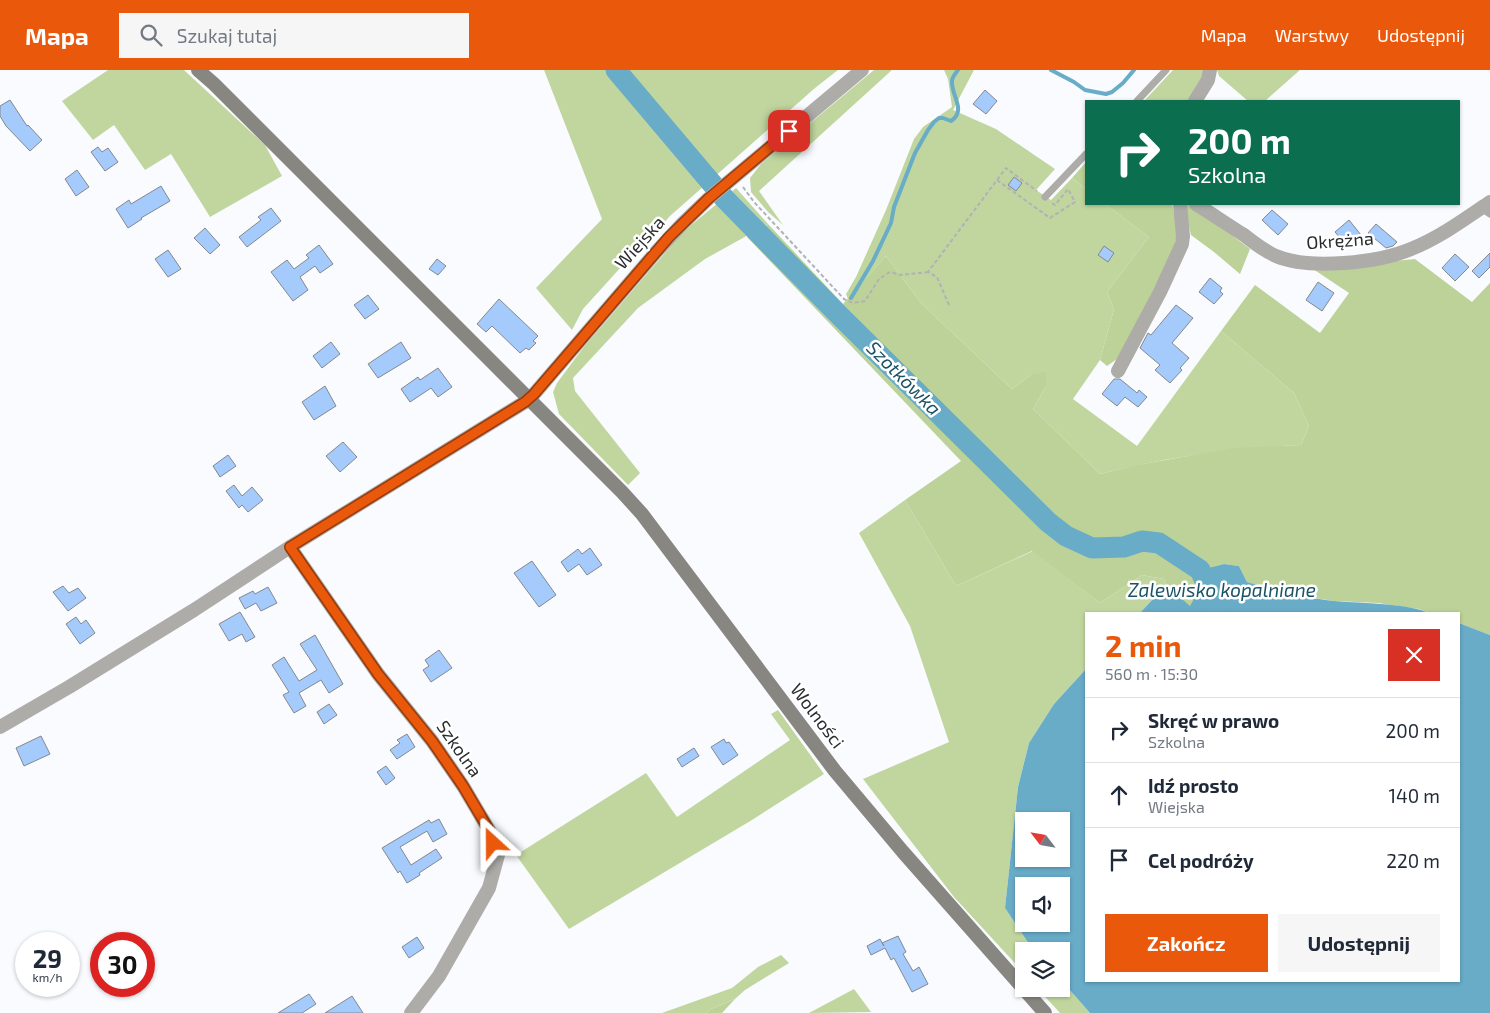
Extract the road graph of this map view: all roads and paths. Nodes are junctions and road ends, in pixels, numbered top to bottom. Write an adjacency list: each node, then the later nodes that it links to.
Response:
1 (198, 70): 17 (main road, Wolności)
2 (862, 70): 8 (street, Wiejska)
3 (1166, 70): 5 (lane)
4 (1210, 70): 6 (street)
5 (1138, 100)
6 (1196, 100)
7 (1085, 155): 10 (lane)
8 (733, 179): 14 (path); 17 (street, Wiejska)
9 (997, 180): 10 (path); 10 (path); 14 (path)
10 (1045, 197)
11 (1180, 205): 16 (street)
12 (1198, 205): 13 (street, Okrężna)
13 (1487, 208)
14 (928, 272): 15 (path)
15 (949, 305)
16 (1118, 371)
17 (530, 399): 18 (street, Wiejska); 21 (main road, Wolności)
18 (290, 547): 19 (street); 20 (street, Szkolna)
19 (0, 727)
20 (411, 1013)
21 (1045, 1013)

